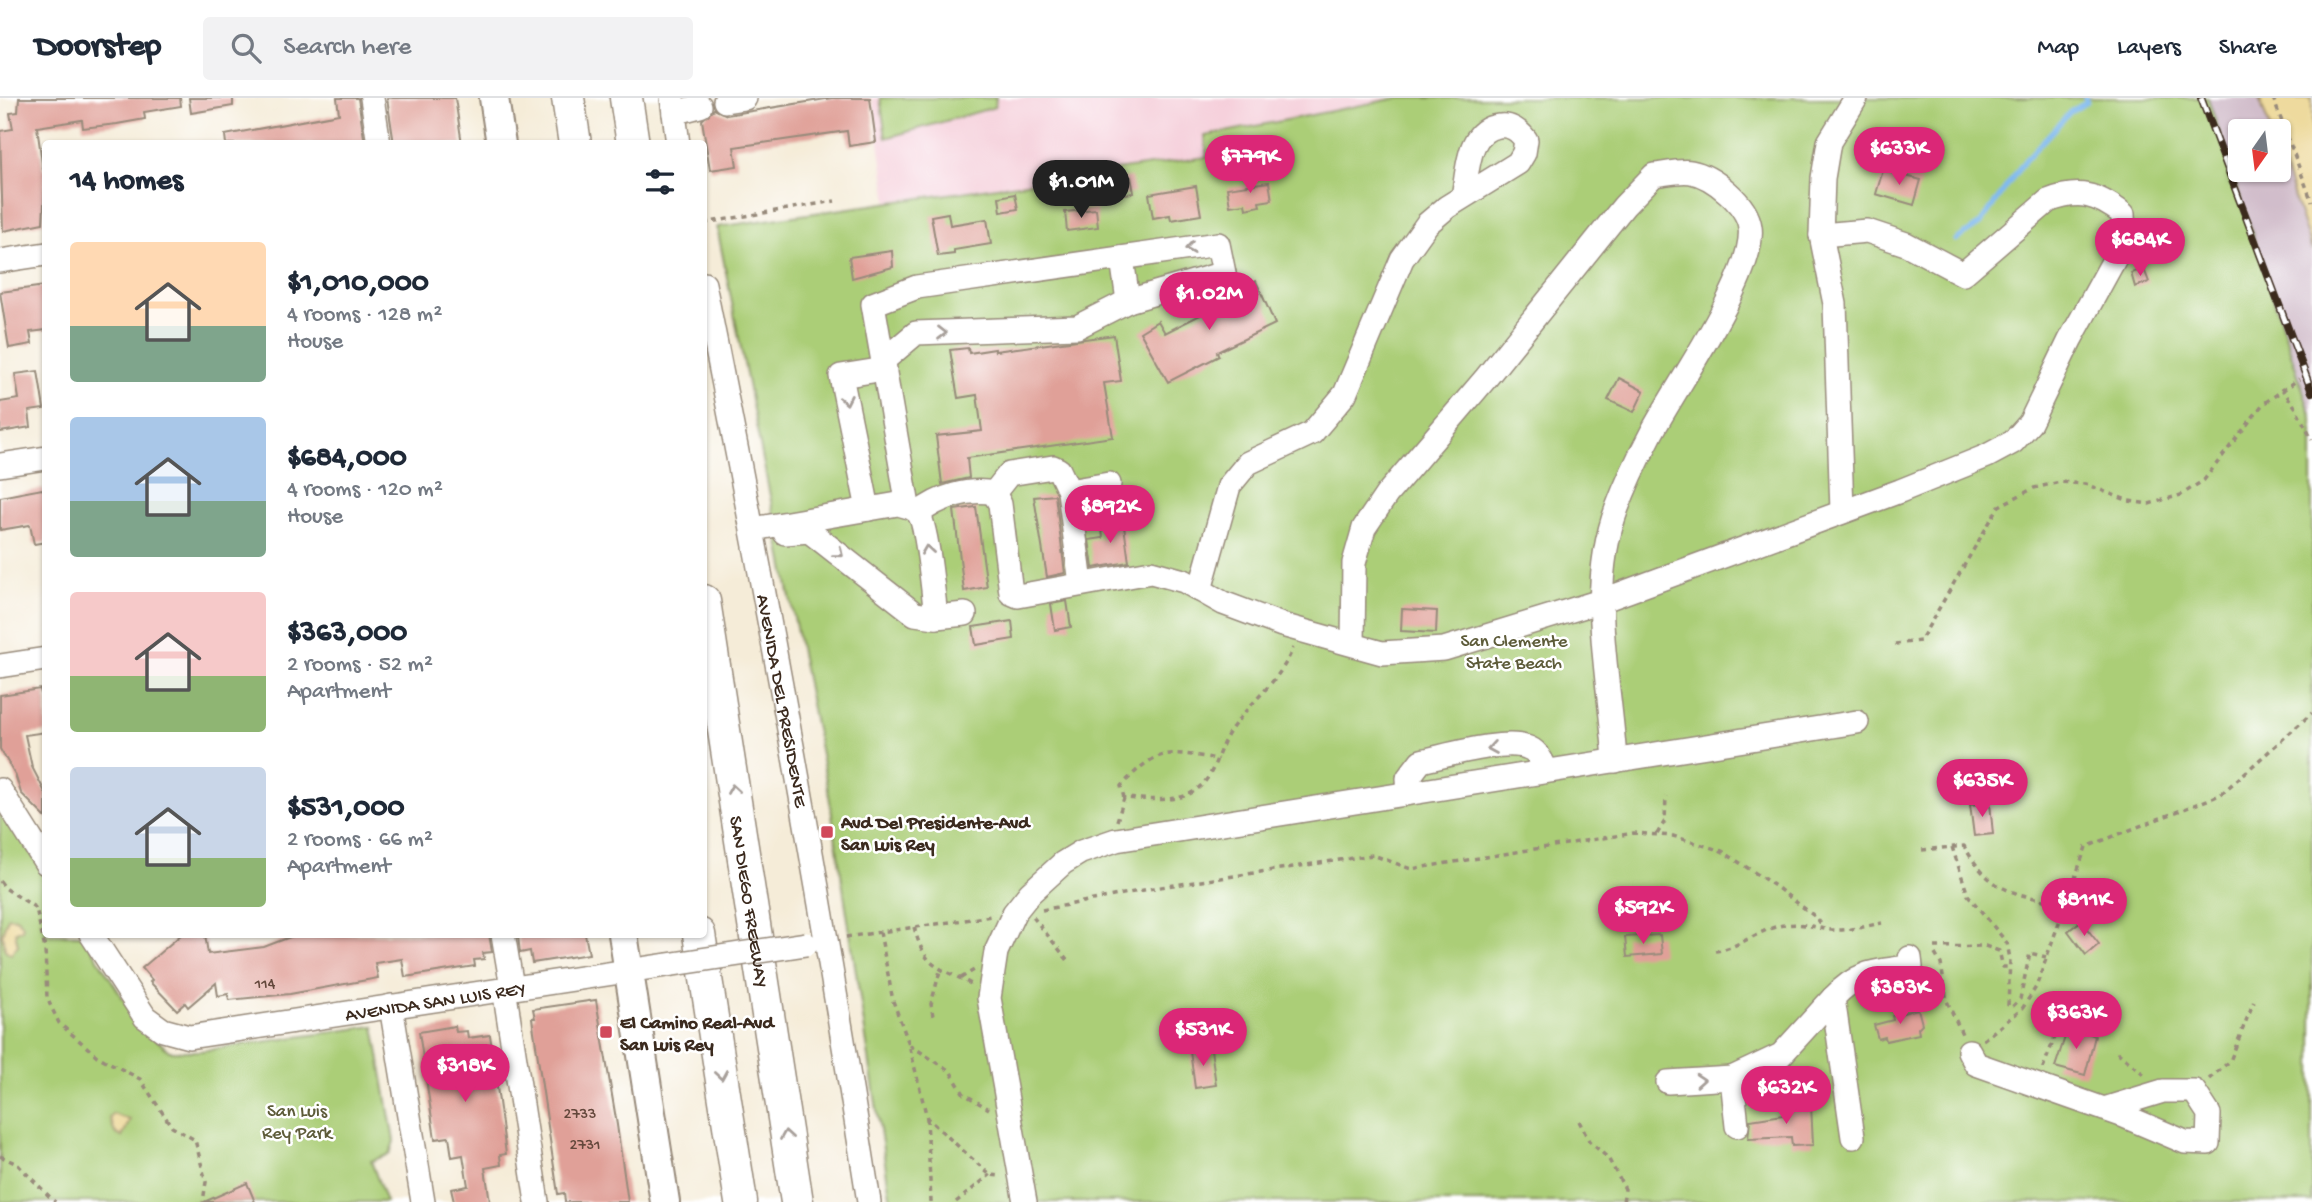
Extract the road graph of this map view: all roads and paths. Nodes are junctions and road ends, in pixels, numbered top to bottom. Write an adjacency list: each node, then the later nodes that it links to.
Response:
1 (372, 98): 9 (street)
2 (494, 98): 10 (main road)
3 (568, 98): 11 (highway)
4 (626, 98): 12 (highway)
5 (1856, 98): 18 (street)
6 (2273, 98): 16 (path)
7 (673, 105): 8 (street); 13 (street)
8 (700, 106)
9 (378, 140)
10 (500, 140)
11 (574, 140)
12 (632, 140)
13 (677, 140)
14 (1463, 197): 38 (street)
15 (835, 201): 17 (path)
16 (2312, 202)
17 (707, 222)
18 (1821, 235): 35 (street); 35 (street)
19 (42, 255): 21 (street)
20 (1122, 258): 23 (street); 23 (street, one-way to 20); 24 (street)
21 (0, 261)
22 (707, 299): 36 (street, AVENIDA DEL PRESIDENTE)
23 (1128, 301): 24 (street, one-way to 23)
24 (884, 364): 33 (street, one-way to 33); 34 (street)
25 (2299, 379): 26 (path)
26 (2281, 388): 27 (path); 45 (path)
27 (2312, 440)
28 (42, 459): 29 (street)
29 (0, 465)
30 (1109, 484): 31 (street)
31 (1069, 491): 32 (street); 37 (street)
32 (995, 494): 34 (street); 37 (street)
33 (867, 509): 34 (street); 36 (street)
34 (913, 510): 41 (street, one-way to 34)
35 (1842, 511): 39 (street)
36 (754, 535): 41 (street, one-way to 41); 75 (street, AVENIDA DEL PRESIDENTE)
37 (1081, 584): 38 (street)
38 (1200, 590): 43 (street)
39 (1601, 601): 44 (street); 44 (street); 51 (street)
40 (965, 614): 41 (street)
41 (936, 617)
42 (707, 621): 115 (highway, SAN DIEGO FREEWAY, one-way to 42)
43 (1300, 630): 44 (street); 50 (path)
44 (1353, 644)
45 (1895, 644)
46 (42, 660): 47 (street)
47 (0, 666)
48 (2312, 713): 63 (path)
49 (1857, 722): 51 (street)
50 (1218, 759): 56 (path); 56 (path)
51 (1615, 761): 52 (street)
52 (1547, 771): 54 (street); 54 (street, one-way to 54)
53 (0, 790): 61 (street)
54 (1409, 793): 58 (street)
55 (1666, 796): 57 (path)
56 (1124, 798): 58 (path)
57 (1657, 834): 67 (path); 81 (path)
58 (1116, 840): 64 (street)
59 (1952, 847): 60 (path); 63 (path); 82 (path)
60 (1922, 850)
61 (42, 857)
62 (0, 881): 69 (path)
63 (2066, 905): 79 (path)
64 (1014, 913): 66 (path); 86 (street)
65 (1882, 923): 67 (path)
66 (914, 927): 68 (path); 84 (path)
67 (1823, 927): 77 (path)
68 (880, 932): 75 (path); 92 (path)
69 (42, 935)
70 (43, 938): 110 (path)
71 (94, 938): 89 (street, AVENIDA SAN LUIS REY)
72 (503, 938): 85 (street)
73 (624, 938): 83 (main road)
74 (700, 938): 114 (highway, one-way to 114)
75 (827, 940): 83 (street, AVENIDA SAN LUIS REY, bridge); 116 (street, AVENIDA DEL PRESIDENTE)
76 (1934, 947): 82 (path)
77 (1715, 951)
78 (1936, 954): 93 (path)
79 (2046, 957): 82 (path); 93 (path)
80 (1910, 958): 87 (street)
81 (1070, 963)
82 (2010, 967)
83 (629, 970): 85 (street, AVENIDA SAN LUIS REY); 113 (main road)
84 (940, 971): 86 (path); 90 (path)
85 (508, 988): 89 (street, AVENIDA SAN LUIS REY); 112 (street)
86 (990, 994): 101 (street)
87 (1833, 998): 96 (street); 105 (street)
88 (2254, 1001): 99 (path)
89 (391, 1006): 111 (street)
90 (933, 1016)
91 (2055, 1037): 95 (path)
92 (909, 1044): 101 (path); 102 (path)
93 (1969, 1051): 100 (street)
94 (2117, 1052): 98 (path)
95 (2043, 1068)
96 (1732, 1078): 97 (street, one-way to 96); 104 (street)
97 (1668, 1082)
98 (2163, 1091): 99 (street); 100 (street)
99 (2194, 1091): 100 (street)
100 (2104, 1109)
101 (1009, 1111): 108 (street)
102 (927, 1118): 107 (path); 117 (path)
103 (1579, 1121): 120 (path)
104 (1737, 1126)
105 (1853, 1137)
106 (0, 1156): 109 (path)
107 (990, 1175): 108 (path); 118 (path)
108 (1021, 1178): 119 (street)
109 (55, 1202)
110 (203, 1202)
111 (423, 1202)
112 (537, 1202)
113 (665, 1202)
114 (741, 1202)
115 (796, 1202)
116 (869, 1202)
117 (931, 1202)
118 (956, 1202)
119 (1025, 1202)
120 (1623, 1202)

